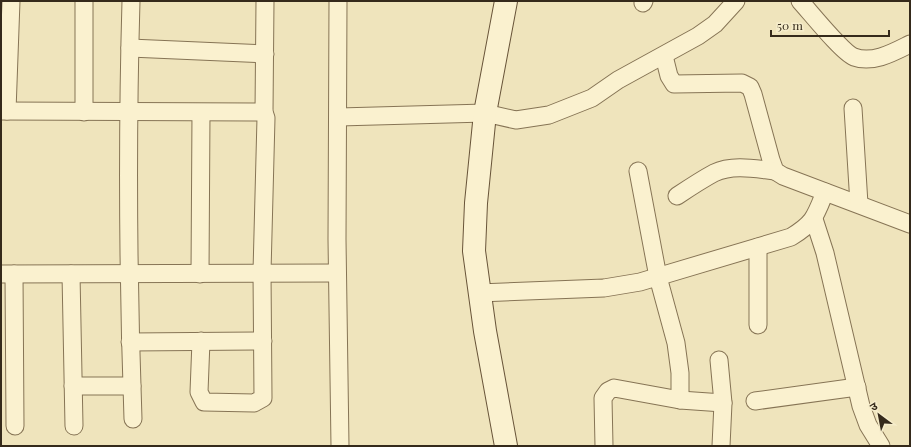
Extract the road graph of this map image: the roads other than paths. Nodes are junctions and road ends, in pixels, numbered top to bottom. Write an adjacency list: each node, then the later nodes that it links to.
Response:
1 (11, 1): 14 (street)
2 (84, 1): 16 (street)
3 (131, 1): 10 (street)
4 (265, 1): 11 (street)
5 (338, 1): 20 (street)
6 (506, 1): 19 (street)
7 (736, 1): 12 (street)
8 (800, 1): 9 (street)
9 (910, 44)
10 (130, 48): 11 (street); 15 (street)
11 (265, 54): 17 (street)
12 (664, 56): 19 (street); 22 (street)
13 (853, 108): 25 (street)
14 (4, 111): 16 (street)
15 (128, 111): 16 (street); 18 (street); 33 (street)
16 (84, 112)
17 (264, 112): 18 (street); 29 (street)
18 (201, 113): 34 (street)
19 (485, 113): 20 (street); 36 (street)
20 (339, 117): 30 (street)
21 (638, 171): 35 (street)
22 (775, 171): 23 (street); 24 (street)
23 (825, 192): 25 (street); 26 (street)
24 (677, 196)
25 (859, 204): 27 (street)
26 (814, 219): 28 (street); 44 (street)
27 (910, 224)
28 (758, 247): 35 (street); 37 (street)
29 (262, 272): 30 (street); 34 (street); 39 (street)
30 (338, 272): 51 (street)
31 (8, 274): 32 (street); 49 (street)
32 (71, 274): 33 (street); 42 (street)
33 (129, 274): 34 (street); 40 (street)
34 (200, 274)
35 (658, 277): 36 (street); 45 (street)
36 (479, 293): 52 (street)
37 (758, 325)
38 (201, 341): 39 (street); 39 (street); 40 (street)
39 (263, 341)
40 (130, 342): 43 (street)
41 (719, 360): 47 (street)
42 (73, 386): 43 (street); 50 (street)
43 (132, 386): 48 (street)
44 (857, 387): 46 (street); 55 (street)
45 (680, 400): 47 (street); 53 (street)
46 (755, 401)
47 (723, 403): 54 (street)
48 (133, 419)
49 (15, 426)
50 (74, 426)
51 (340, 446)
52 (506, 446)
53 (604, 446)
54 (721, 446)
55 (881, 446)

